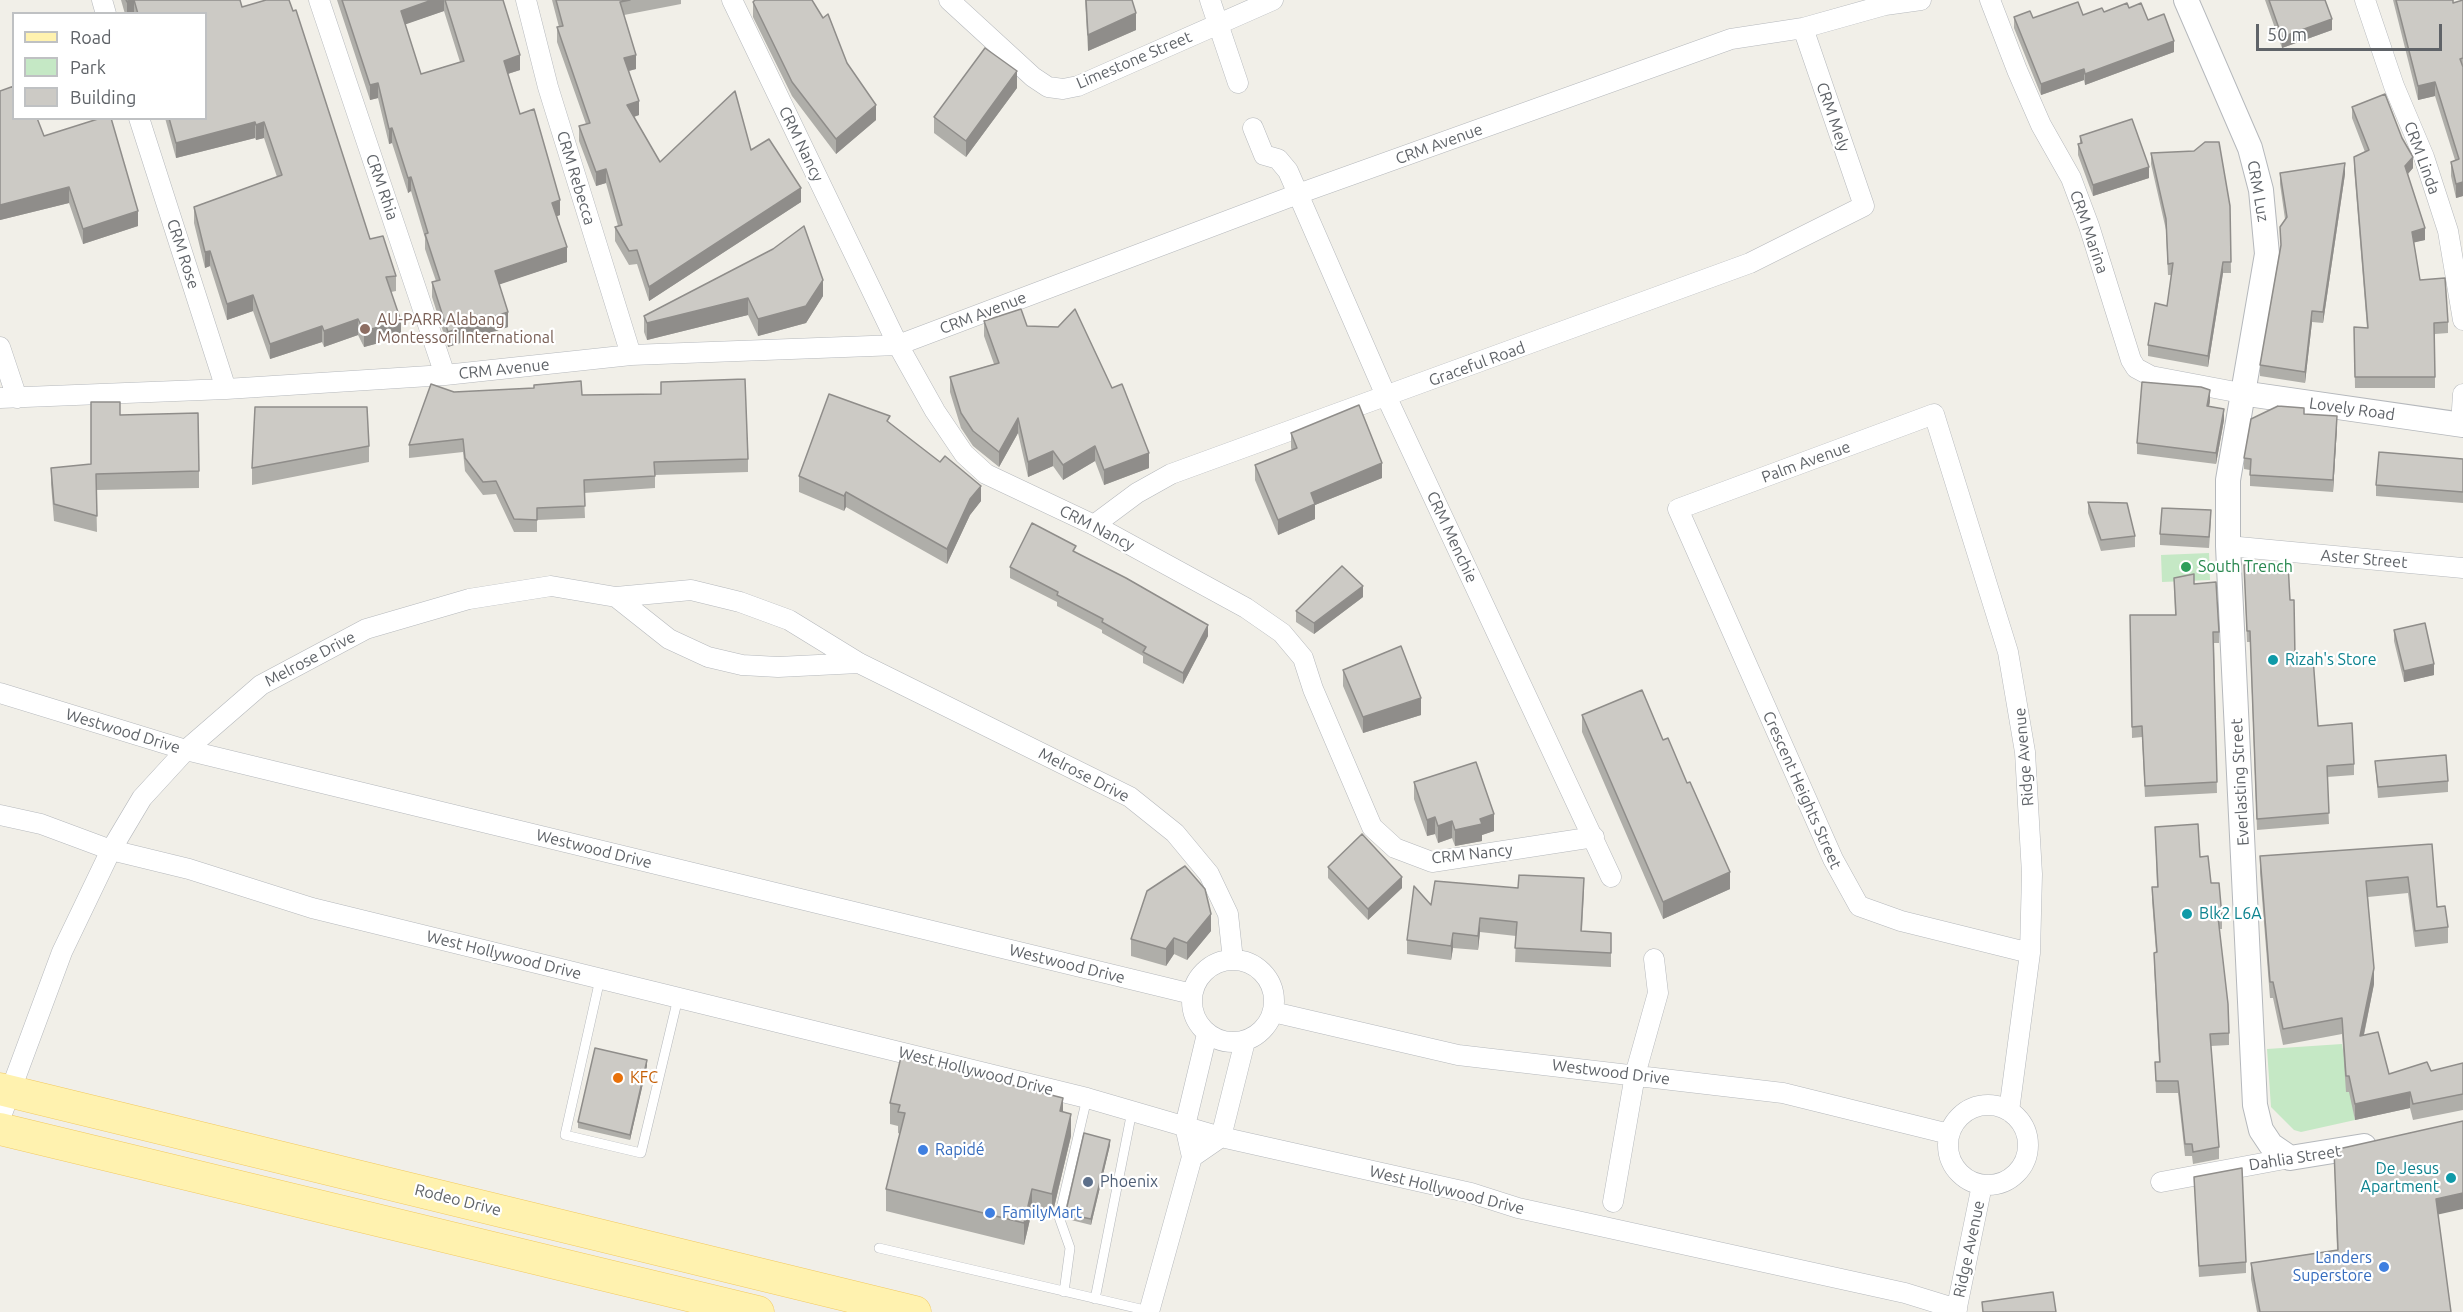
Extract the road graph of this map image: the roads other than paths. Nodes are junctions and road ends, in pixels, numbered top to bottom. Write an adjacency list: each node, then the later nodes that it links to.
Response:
1 (319, 0): 22 (street, CRM Rhia)
2 (526, 0): 21 (street, CRM Rebecca)
3 (732, 0): 19 (street, CRM Nancy)
4 (950, 0): 11 (street, Limestone Street)
5 (1210, 0): 11 (street)
6 (1273, 0): 11 (street, Limestone Street)
7 (1921, 0): 12 (street, CRM Avenue)
8 (1990, 0): 24 (street, CRM Marina)
9 (2186, 0): 24 (street, CRM Luz)
10 (2365, 0): 18 (street, CRM Linda)
11 (1218, 24): 13 (street)
12 (1803, 28): 16 (street, CRM Avenue); 17 (street, CRM Mely)
13 (1238, 83)
14 (140, 120): 23 (street, CRM Rose)
15 (1253, 128): 16 (street, CRM Menchie)
16 (1298, 194): 19 (street, CRM Avenue); 27 (street, CRM Menchie)
17 (1864, 206): 27 (street, Graceful Road)
18 (2463, 320)
19 (898, 345): 21 (street, CRM Avenue); 31 (street, CRM Nancy)
20 (0, 347): 26 (street)
21 (632, 355): 22 (street, CRM Avenue)
22 (445, 375): 23 (street, CRM Avenue)
23 (226, 389): 26 (street, CRM Avenue)
24 (2241, 393): 29 (street, Lovely Road); 32 (street, Everlasting Street)
25 (2463, 394): 29 (street)
26 (8, 398)
27 (1387, 398): 31 (street, Graceful Road); 39 (street, CRM Menchie)
28 (1934, 414): 30 (street, Palm Avenue); 42 (street, Ridge Avenue)
29 (2462, 425)
30 (1678, 509): 42 (street, Crescent Heights Street)
31 (1094, 525): 39 (street, CRM Nancy)
32 (2228, 546): 33 (street, Aster Street); 62 (street, Everlasting Street)
33 (2463, 568)
34 (616, 597): 35 (street, Melrose Drive); 35 (street, Melrose Drive); 37 (street, Melrose Drive)
35 (859, 663): 44 (street, Melrose Drive)
36 (0, 693): 37 (street, Westwood Drive)
37 (186, 750): 40 (street, Melrose Drive); 46 (street, Westwood Drive)
38 (0, 815): 40 (street, West Hollywood Drive)
39 (1594, 837): 41 (street, CRM Menchie)
40 (111, 850): 45 (street, West Hollywood Drive); 53 (street, Melrose Drive)
41 (1611, 877)
42 (2030, 953): 55 (street, Ridge Avenue)
43 (1654, 959): 51 (street)
44 (1233, 960): 46 (street); 48 (street)
45 (600, 979): 47 (street, West Hollywood Drive); 47 (lane)
46 (1192, 994): 49 (street)
47 (678, 998): 52 (street, West Hollywood Drive)
48 (1273, 1012): 50 (street); 51 (street, Westwood Drive)
49 (1207, 1034): 50 (street); 56 (street)
50 (1245, 1041): 59 (street)
51 (1635, 1075): 58 (street, Westwood Drive); 65 (street)
52 (1087, 1098): 54 (street, West Hollywood Drive); 67 (lane)
53 (3, 1099): 71 (main road, Rodeo Drive)
54 (1132, 1111): 56 (street, West Hollywood Drive); 68 (lane)
55 (2009, 1111): 58 (street); 64 (street)
56 (1185, 1126): 59 (street, West Hollywood Drive); 61 (street)
57 (0, 1129): 70 (main road)
58 (1949, 1134): 64 (street)
59 (1221, 1137): 61 (street); 69 (street, West Hollywood Drive)
60 (2384, 1141): 62 (street, Dahlia Street)
61 (1192, 1157): 72 (street)
62 (2290, 1158): 63 (street, Dahlia Street)
63 (2161, 1182)
64 (1982, 1185): 69 (street, Ridge Avenue)
65 (1613, 1203)
66 (879, 1248): 67 (lane)
67 (1064, 1292): 68 (lane)
68 (1095, 1299): 72 (lane)
69 (1956, 1310)
70 (758, 1312)
71 (915, 1312)
72 (1149, 1312)

